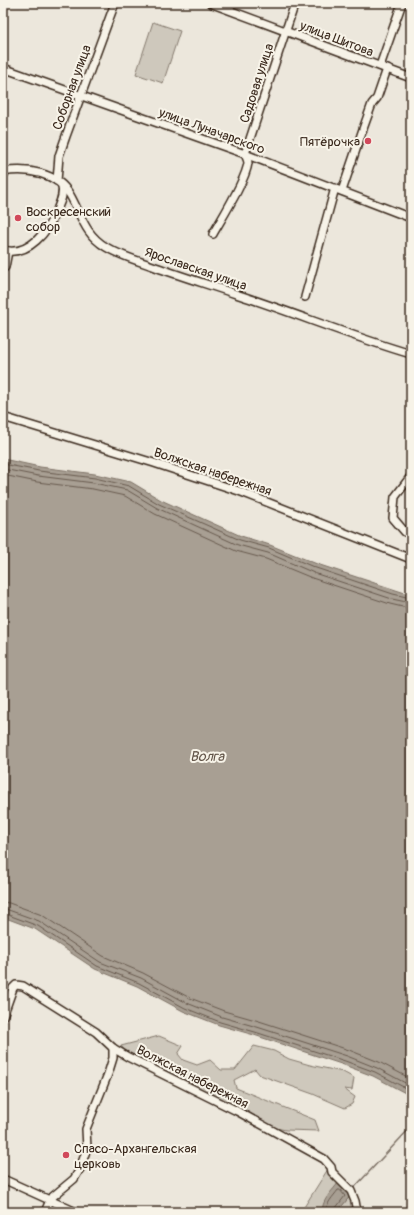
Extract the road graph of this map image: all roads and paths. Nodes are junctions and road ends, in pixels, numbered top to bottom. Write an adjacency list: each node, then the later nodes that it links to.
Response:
1 (115, 3): 9 (street, Соборная улица)
2 (210, 3): 5 (street, улица Шитова)
3 (296, 3): 5 (street, Садовая улица)
4 (402, 3): 7 (street)
5 (286, 31): 7 (street, улица Шитова); 10 (street, Садовая улица)
6 (3, 68): 9 (street, улица Луначарского)
7 (383, 68): 8 (street, улица Шитова); 13 (street)
8 (411, 78)
9 (81, 96): 10 (street, улица Луначарского); 12 (street, Соборная улица)
10 (245, 154): 13 (street, улица Луначарского); 15 (street, Садовая улица)
11 (3, 172): 12 (street)
12 (60, 183): 16 (street, Соборная улица); 19 (street, Ярославская улица)
13 (338, 189): 14 (street, улица Луначарского); 18 (street)
14 (411, 218)
15 (213, 234)
16 (5, 251): 17 (street, Соборная улица)
17 (4, 267)
18 (305, 297)
19 (411, 354)
20 (3, 417): 23 (street, Волжская набережная)
21 (411, 476): 22 (street)
22 (405, 532)
23 (411, 559)
24 (3, 1016): 25 (street, Волжская набережная)
25 (113, 1048): 26 (street, Волжская набережная); 27 (street)
26 (128, 1058): 27 (street); 32 (street, Волжская набережная)
27 (111, 1063): 29 (street)
28 (3, 1179): 29 (street)
29 (50, 1201): 30 (street); 31 (street)
30 (45, 1212)
31 (76, 1212)
32 (357, 1212)

